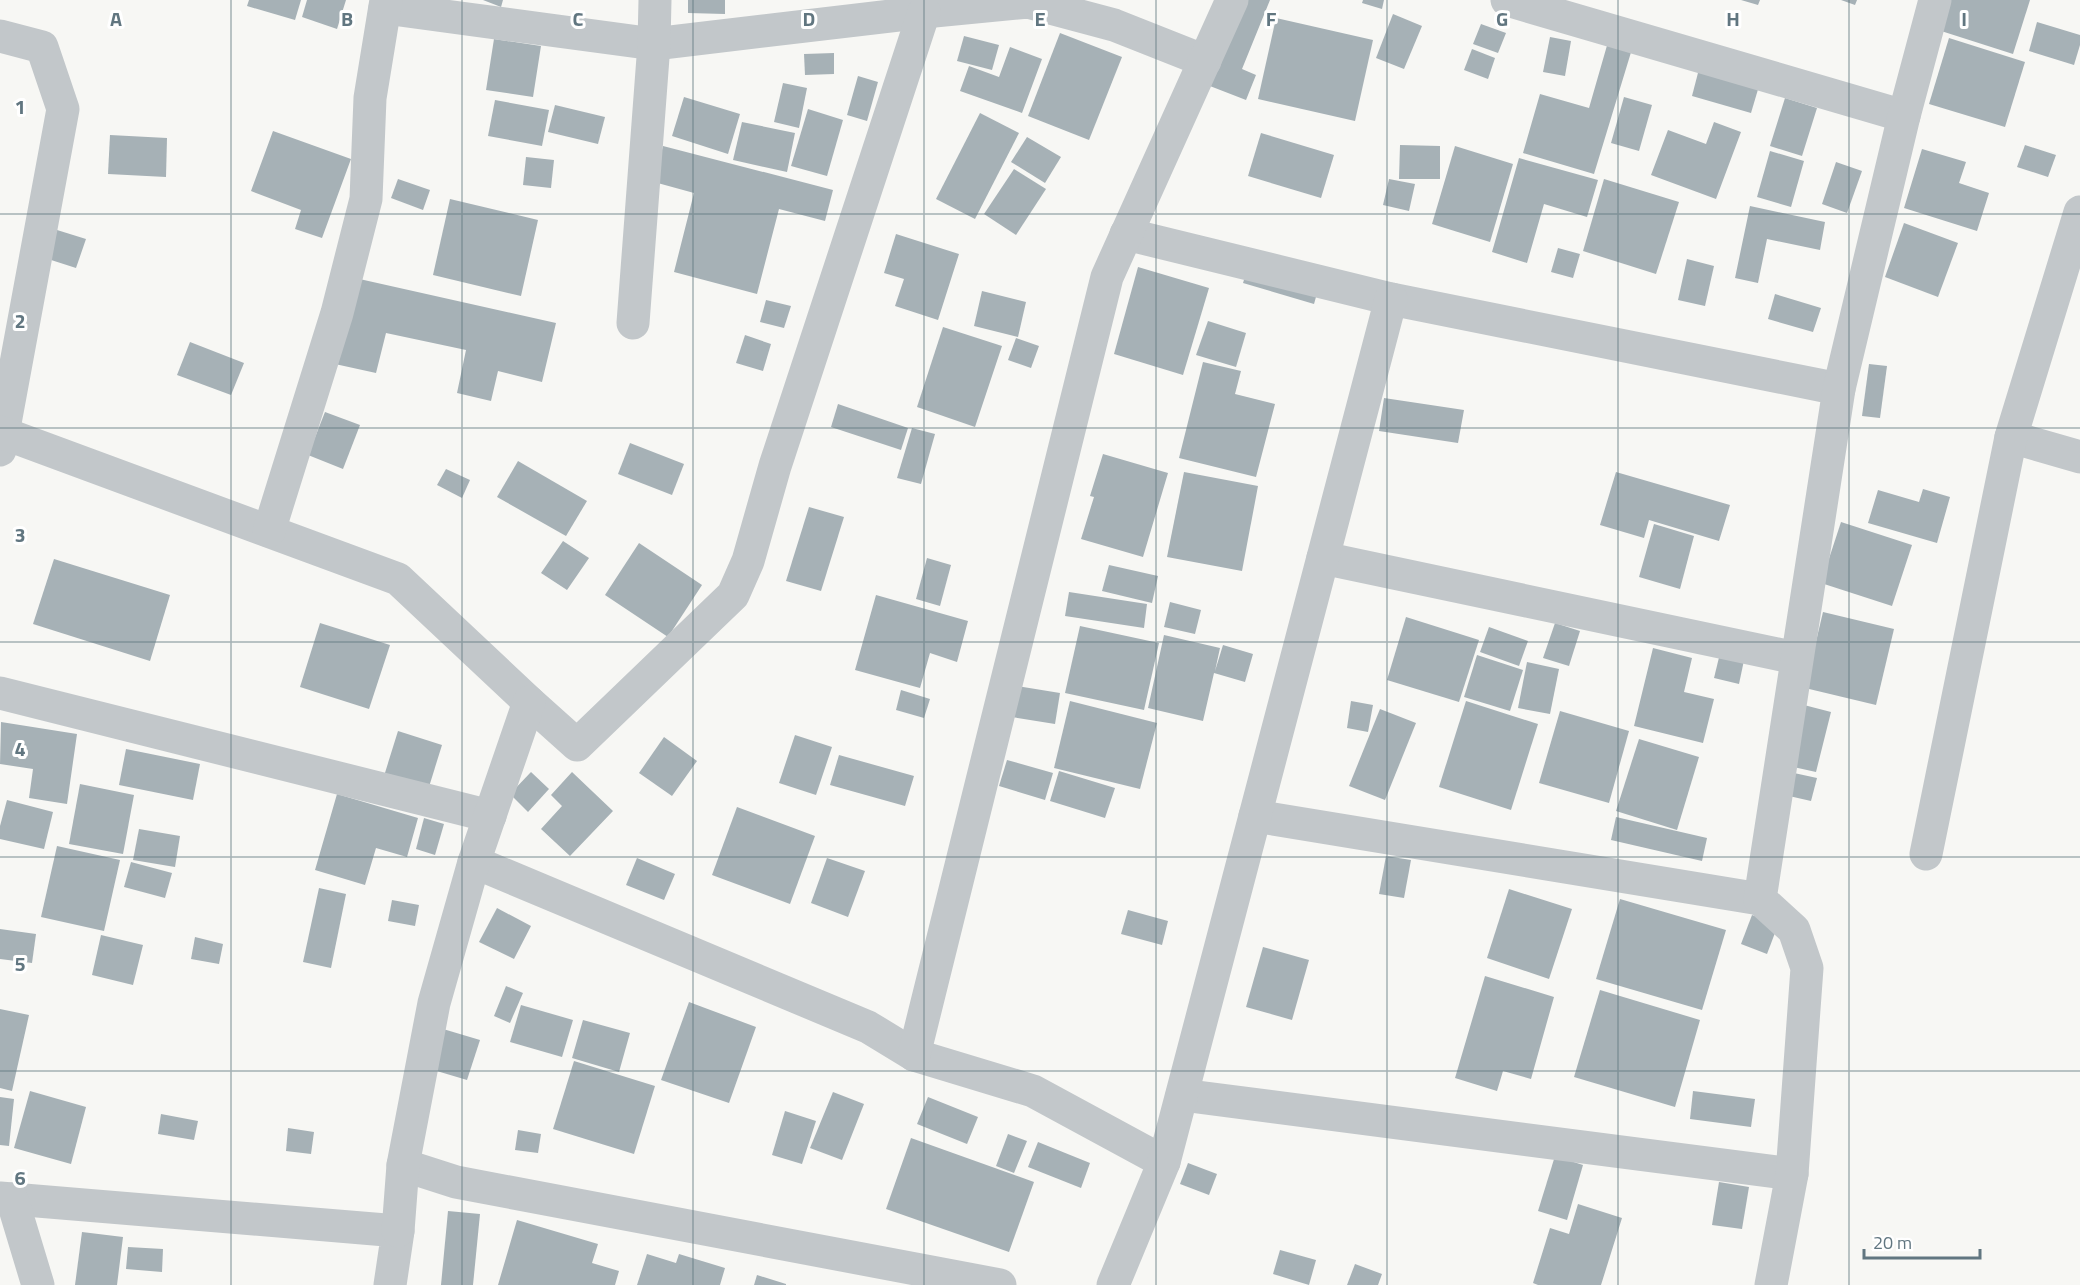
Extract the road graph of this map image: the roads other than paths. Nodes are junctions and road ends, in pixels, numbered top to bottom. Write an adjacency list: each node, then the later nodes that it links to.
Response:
1 (655, 0): 8 (street)
2 (1232, 0): 9 (street)
3 (1507, 0): 10 (street)
4 (1935, 0): 10 (street)
5 (386, 4): 8 (street); 19 (street)
6 (924, 12): 8 (street); 9 (street); 23 (street)
7 (0, 36): 17 (street)
8 (654, 44): 14 (street)
9 (1205, 61): 12 (street)
10 (1904, 116): 15 (street)
11 (2080, 212): 16 (street)
12 (1126, 234): 13 (street); 29 (street)
13 (1391, 299): 15 (street); 20 (street)
14 (633, 323)
15 (1839, 389): 21 (street)
16 (2011, 437): 18 (street); 26 (street)
17 (1, 438): 19 (street)
18 (2080, 457)
19 (268, 531): 23 (street)
20 (1323, 558): 21 (street); 25 (street)
21 (1796, 658): 28 (street)
22 (0, 693): 24 (street)
23 (529, 702): 24 (street)
24 (490, 816): 27 (street)
25 (1255, 816): 28 (street); 30 (street)
26 (1926, 854)
27 (474, 862): 29 (street); 32 (street)
28 (1760, 899): 33 (street)
29 (914, 1055): 31 (street)
30 (1182, 1095): 31 (street); 33 (street)
31 (1164, 1162): 36 (street)
32 (403, 1165): 35 (street); 39 (street)
33 (1792, 1174): 40 (street)
34 (6, 1198): 35 (street); 37 (street)
35 (398, 1231): 38 (street)
36 (1115, 1284)
37 (38, 1285)
38 (390, 1285)
39 (1000, 1285)
40 (1771, 1285)

